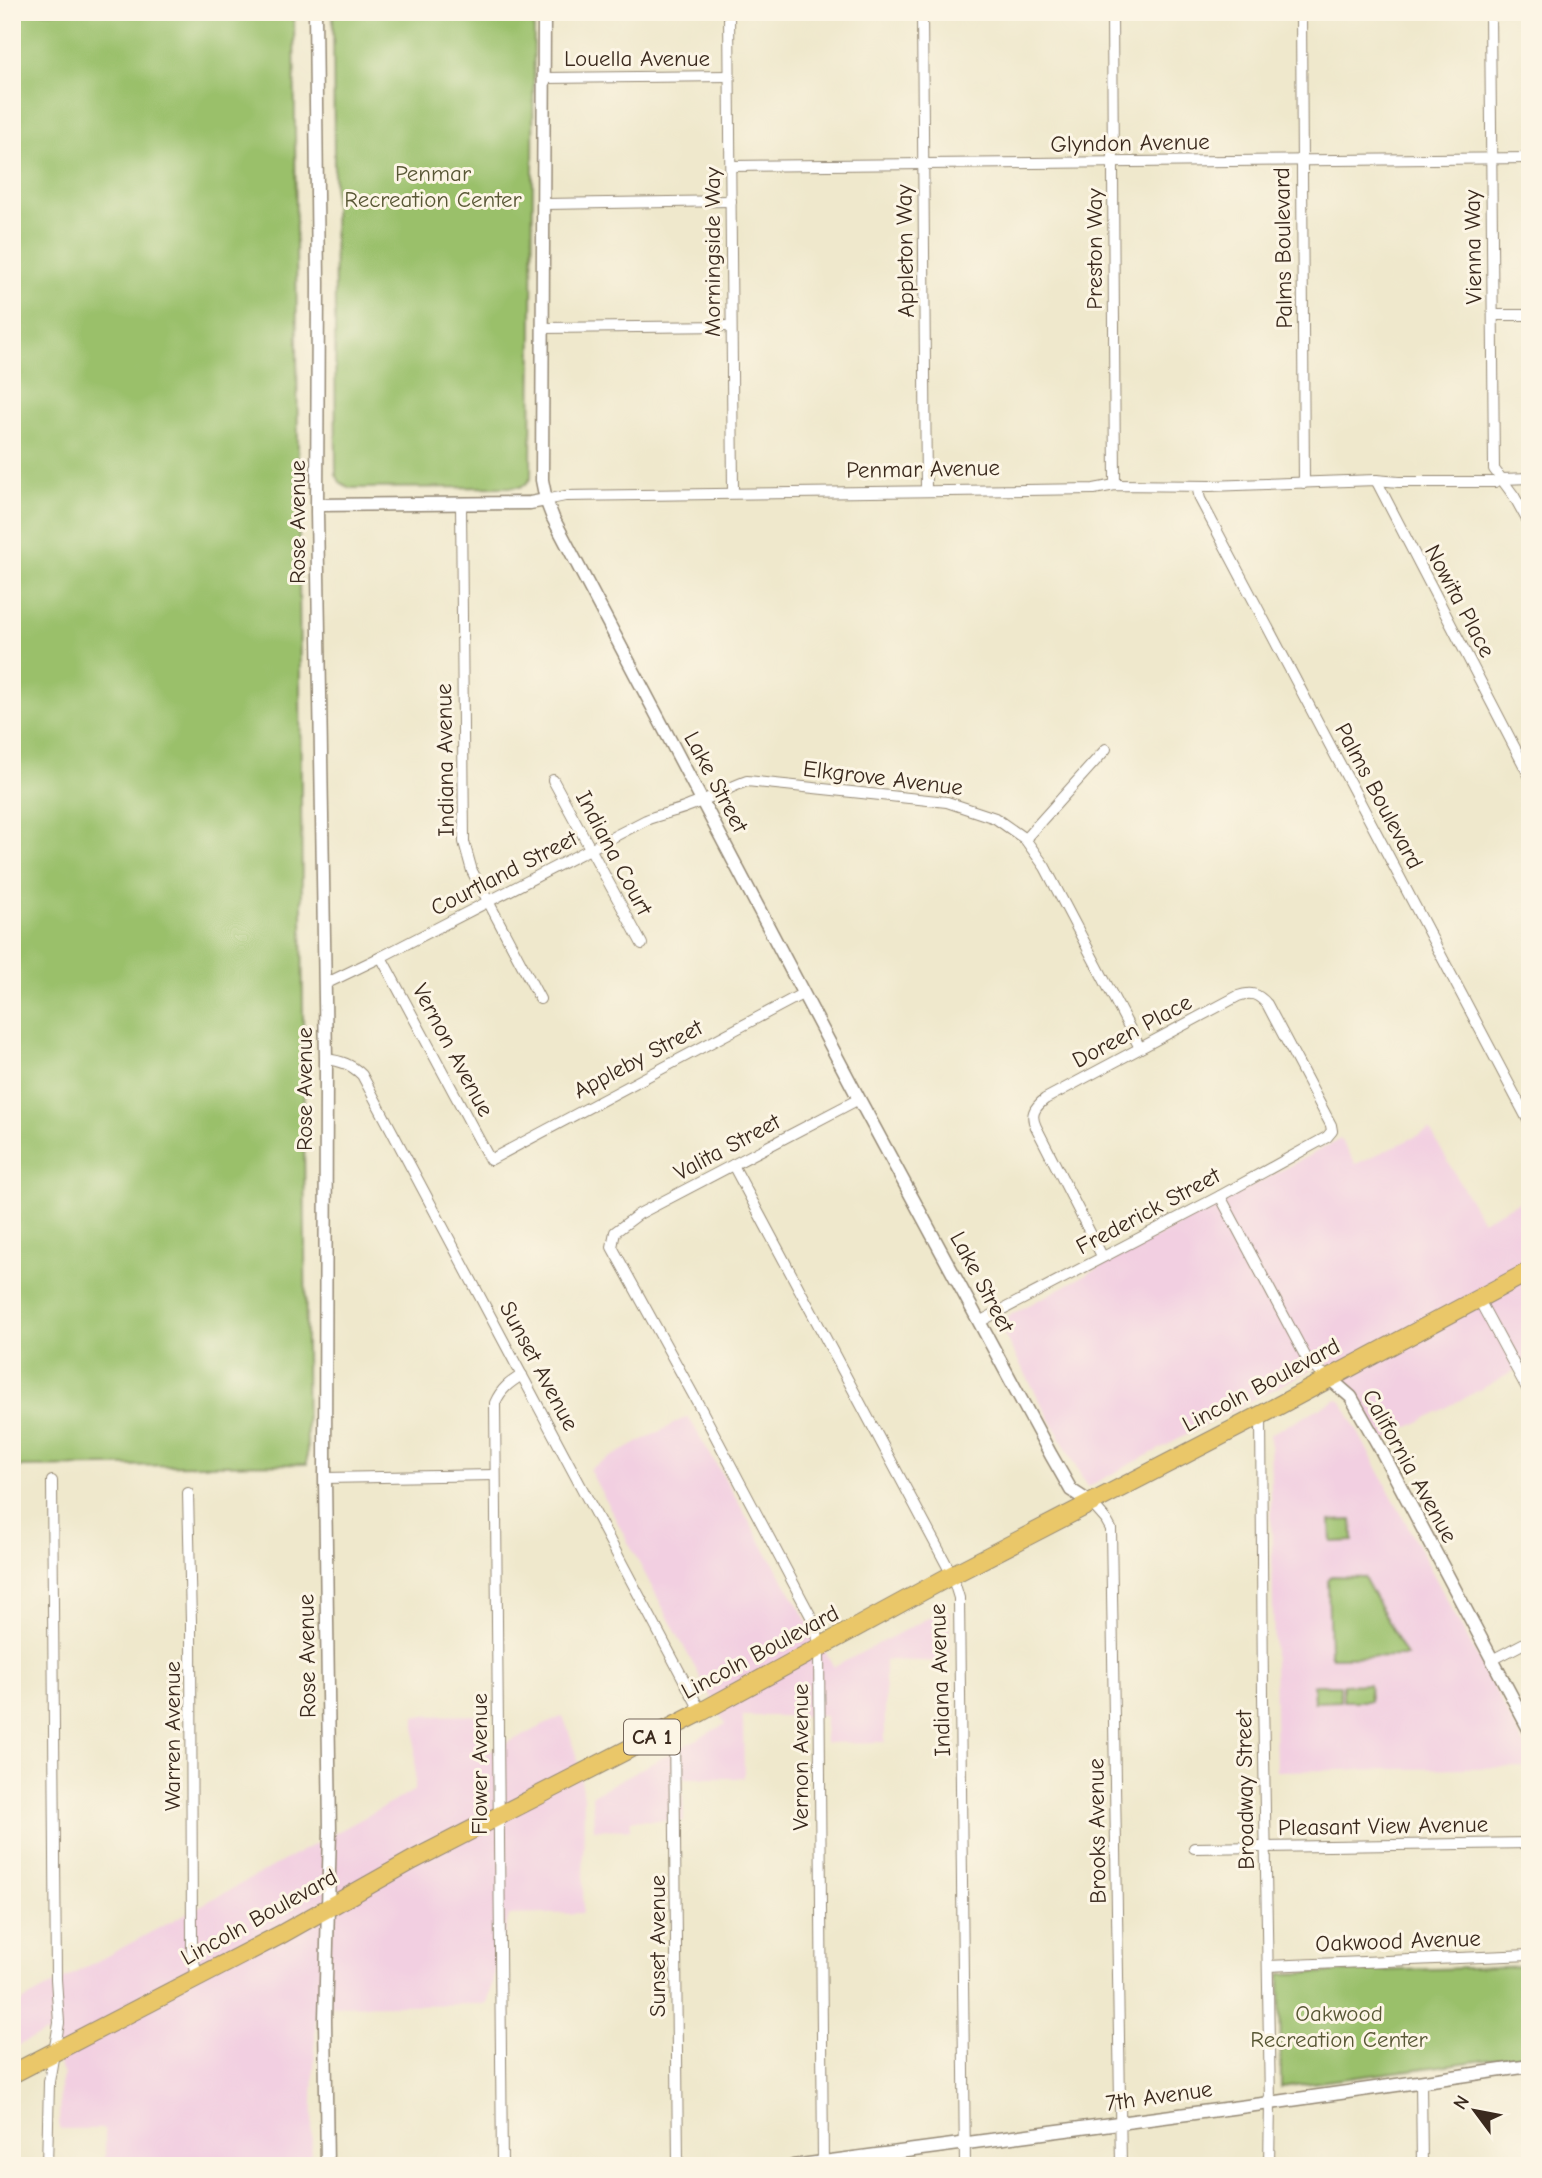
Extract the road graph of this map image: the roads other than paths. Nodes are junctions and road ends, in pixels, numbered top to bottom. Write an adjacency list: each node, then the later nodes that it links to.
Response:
1 (315, 12): 32 (street, Rose Avenue)
2 (544, 12): 9 (street, Lake Street)
3 (729, 12): 8 (street, Morningside Way)
4 (922, 12): 14 (street, Appleton Way)
5 (1112, 12): 13 (street, Preston Way)
6 (1301, 12): 12 (street, Palms Boulevard)
7 (1490, 12): 10 (street, Vienna Way)
8 (729, 76): 9 (street, Louella Avenue); 15 (street, Morningside Way)
9 (545, 78): 17 (street, Lake Street)
10 (1491, 158): 11 (street, Glyndon Avenue); 12 (street, Glyndon Avenue); 18 (street, Vienna Way)
11 (1530, 158)
12 (1301, 160): 13 (street, Glyndon Avenue); 25 (street, Palms Boulevard)
13 (1113, 162): 14 (street, Glyndon Avenue); 26 (street, Preston Way)
14 (923, 164): 15 (street, Glyndon Avenue); 28 (street, Appleton Way)
15 (732, 166): 16 (street, Morningside Way)
16 (731, 201): 17 (street); 20 (street, Morningside Way)
17 (545, 204): 21 (street, Lake Street)
18 (1493, 315): 19 (street); 23 (street, Vienna Way)
19 (1530, 315)
20 (731, 326): 21 (street); 29 (street, Morningside Way)
21 (544, 328): 30 (street, Lake Street)
22 (1530, 478): 23 (street, Penmar Avenue)
23 (1502, 479): 24 (street, Penmar Avenue); 33 (street, Vienna Way)
24 (1376, 480): 25 (street, Penmar Avenue); 35 (street, Nowita Place)
25 (1304, 482): 27 (street, Penmar Avenue)
26 (1115, 485): 27 (street, Penmar Avenue); 28 (street, Penmar Avenue)
27 (1197, 486): 49 (street, Palms Boulevard)
28 (926, 490): 29 (street, Penmar Avenue)
29 (733, 492): 30 (street, Penmar Avenue)
30 (546, 500): 31 (street, Penmar Avenue); 37 (street, Lake Street)
31 (461, 503): 32 (street, Penmar Avenue); 40 (street, Indiana Avenue)
32 (317, 505): 43 (street, Rose Avenue)
33 (1530, 525)
34 (1106, 750): 38 (street)
35 (1530, 777)
36 (553, 780): 39 (street, Indiana Court)
37 (702, 800): 38 (street, Elkgrove Avenue); 39 (street, Courtland Street); 44 (street, Lake Street)
38 (1025, 839): 46 (street, Elkgrove Avenue)
39 (590, 850): 40 (street, Courtland Street); 41 (street, Indiana Court)
40 (488, 902): 42 (street, Courtland Street); 45 (street, Indiana Avenue)
41 (642, 944)
42 (382, 957): 43 (street, Courtland Street); 51 (street, Vernon Avenue)
43 (325, 984): 47 (street, Rose Avenue)
44 (804, 993): 48 (street, Lake Street); 51 (street, Appleby Street)
45 (540, 999)
46 (1140, 1048): 50 (street, Doreen Place); 55 (street, Doreen Place)
47 (326, 1059): 59 (street, Sunset Avenue); 64 (street, Rose Avenue)
48 (859, 1099): 52 (street, Valita Street); 58 (street, Lake Street)
49 (1530, 1124)
50 (1332, 1131): 53 (street, Frederick Street)
51 (490, 1160)
52 (733, 1165): 54 (street, Valita Street); 68 (street, Indiana Avenue)
53 (1220, 1196): 55 (street, Frederick Street); 60 (street, California Avenue)
54 (615, 1232): 70 (street, Vernon Avenue)
55 (1102, 1256): 58 (street, Frederick Street)
56 (1530, 1271): 57 (highway, Lincoln Boulevard / CA 1)
57 (1478, 1298): 60 (highway, Lincoln Boulevard / CA 1); 61 (street)
58 (979, 1322): 67 (street, Lake Street)
59 (522, 1375): 63 (street, Flower Avenue); 72 (street, Sunset Avenue)
60 (1328, 1377): 62 (highway, Lincoln Boulevard / CA 1); 71 (street, California Avenue)
61 (1530, 1394)
62 (1261, 1415): 67 (highway, Lincoln Boulevard / CA 1); 77 (street, Broadway Street)
63 (495, 1475): 64 (street); 75 (street, Flower Avenue)
64 (325, 1478): 79 (street, Rose Avenue)
65 (52, 1481): 83 (street)
66 (188, 1493): 82 (street, Warren Avenue)
67 (1091, 1503): 68 (highway, Lincoln Boulevard / CA 1); 88 (street, Brooks Avenue)
68 (952, 1575): 70 (highway, Lincoln Boulevard / CA 1); 89 (street, Indiana Avenue)
69 (1530, 1640): 71 (street)
70 (819, 1648): 72 (highway, Lincoln Boulevard / CA 1); 90 (street, Vernon Avenue)
71 (1492, 1660): 74 (street, California Avenue)
72 (701, 1712): 73 (highway, Lincoln Boulevard / CA 1)
73 (674, 1725): 75 (highway, Lincoln Boulevard / CA 1); 94 (street, Sunset Avenue)
74 (1530, 1731)
75 (499, 1817): 79 (highway, Lincoln Boulevard / CA 1); 93 (street, Flower Avenue)
76 (1530, 1843): 77 (street, Pleasant View Avenue)
77 (1265, 1847): 78 (street, Pleasant View Avenue); 81 (street, Broadway Street)
78 (1194, 1848)
79 (328, 1909): 82 (highway, Lincoln Boulevard / CA 1); 92 (street, Rose Avenue)
80 (1530, 1955): 81 (street, Oakwood Avenue)
81 (1268, 1966): 87 (street, Broadway Street)
82 (197, 1978): 83 (highway, Lincoln Boulevard / CA 1)
83 (54, 2053): 85 (highway, Lincoln Boulevard / CA 1); 91 (street)
84 (1530, 2066): 86 (street, 7th Avenue)
85 (12, 2074)
86 (1421, 2081): 87 (street, 7th Avenue); 99 (street)
87 (1270, 2103): 88 (street, 7th Avenue); 98 (street, Broadway Street)
88 (1120, 2123): 89 (street, 7th Avenue); 97 (street, Brooks Avenue)
89 (965, 2143): 90 (street, 7th Avenue); 96 (street, Indiana Avenue)
90 (823, 2164): 95 (street, 7th Avenue)
91 (47, 2166)
92 (327, 2166)
93 (502, 2166)
94 (678, 2166)
95 (793, 2166)
96 (965, 2166)
97 (1121, 2166)
98 (1269, 2166)
99 (1422, 2166)

